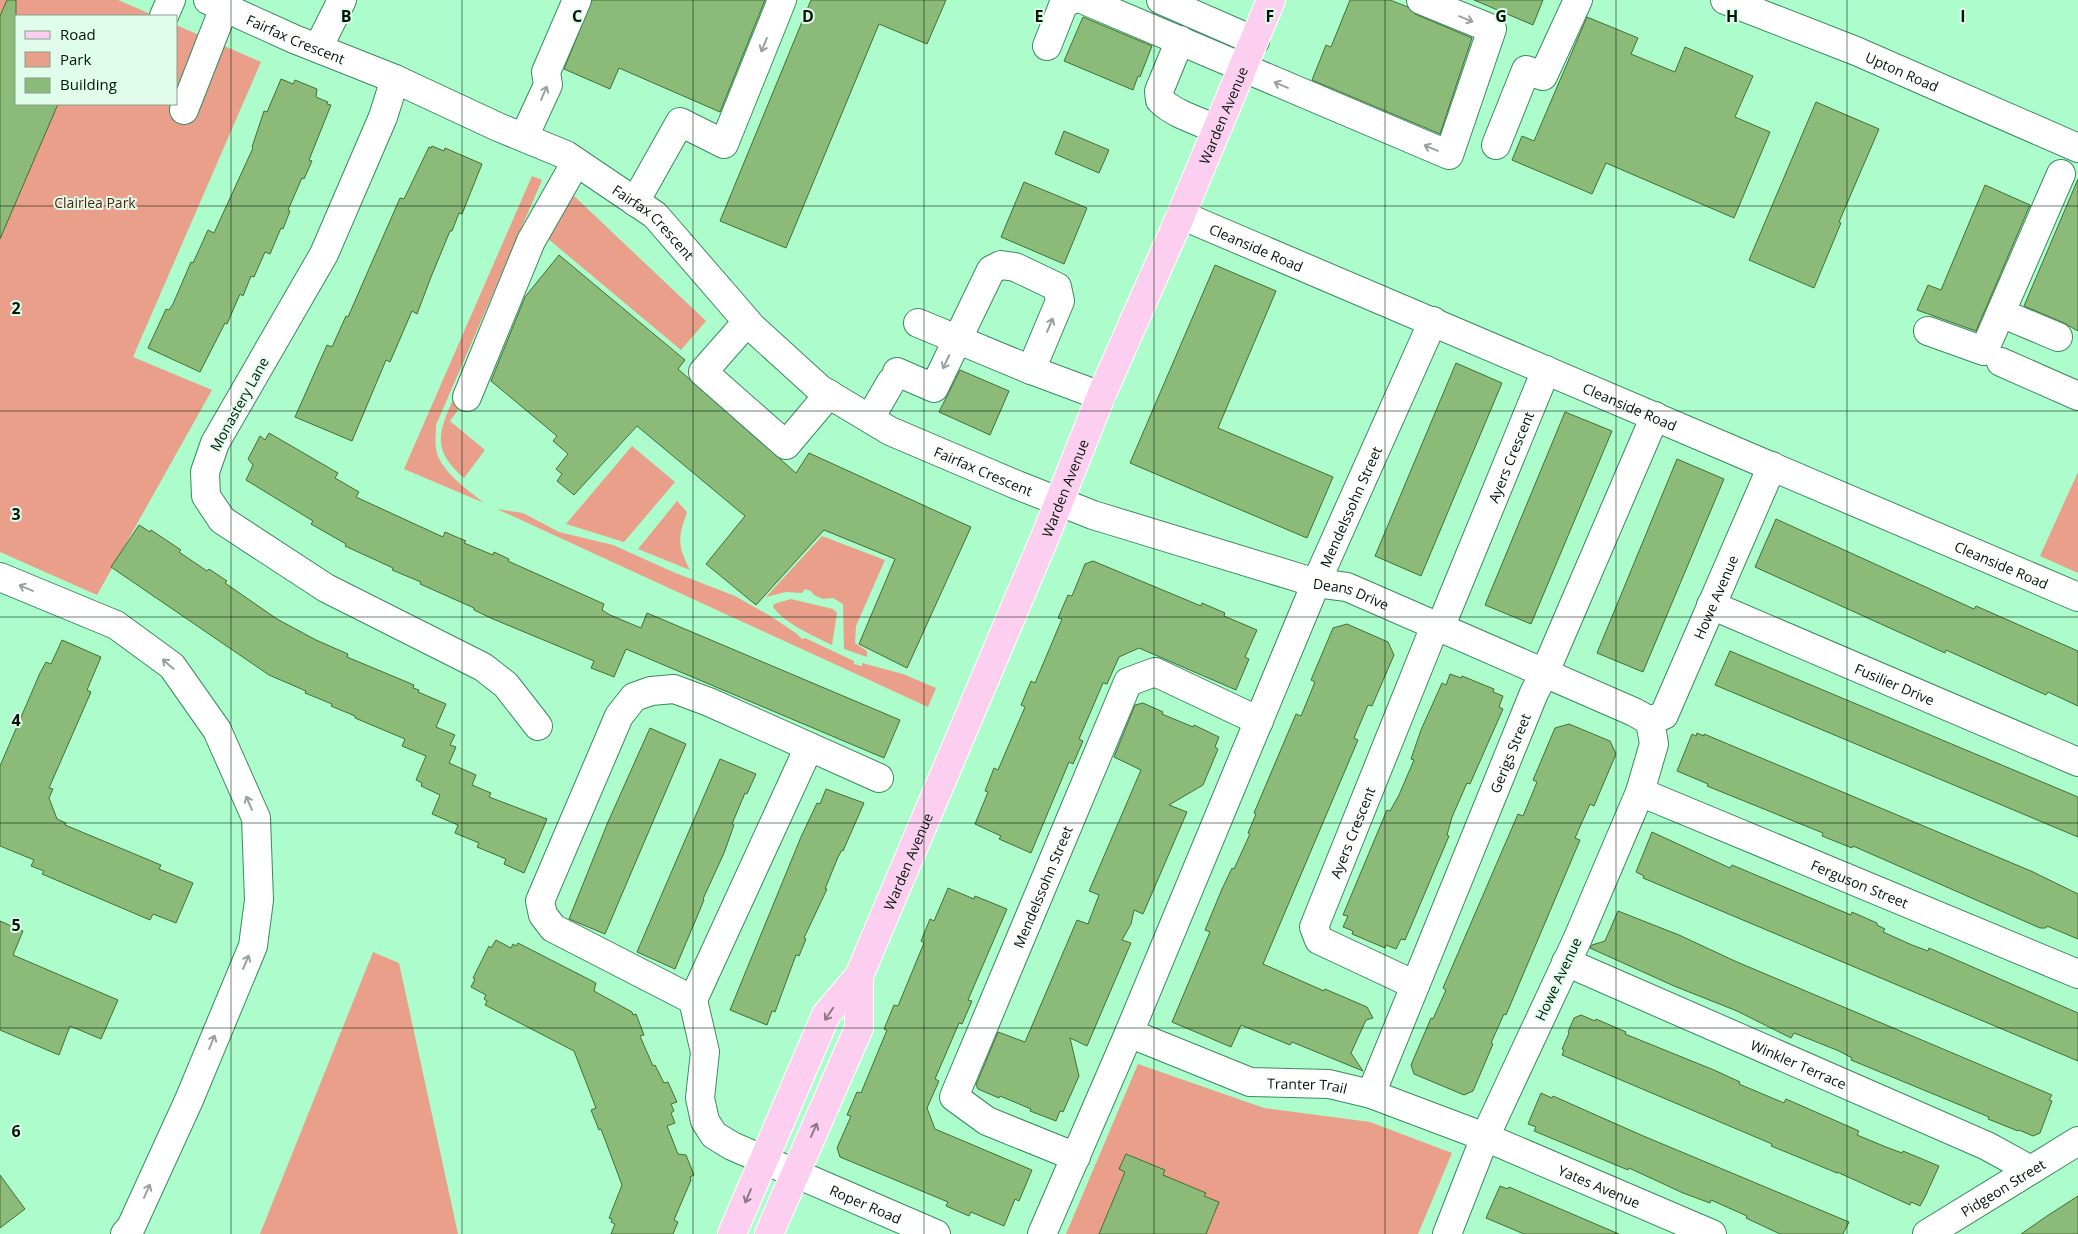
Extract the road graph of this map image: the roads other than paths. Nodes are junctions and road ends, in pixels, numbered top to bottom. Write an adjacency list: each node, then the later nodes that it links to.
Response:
1 (170, 0): 13 (street)
2 (342, 0): 17 (street)
3 (577, 0): 22 (street, one-way to 3)
4 (782, 0): 27 (street, one-way to 27)
5 (1072, 0): 16 (street)
6 (1084, 0): 14 (street)
7 (1161, 0): 15 (street)
8 (1271, 0): 15 (main road, Warden Avenue)
9 (1421, 0): 18 (street, one-way to 18)
10 (1578, 0): 23 (street)
11 (1725, 0): 24 (street, Upton Road)
12 (220, 2): 17 (street, Fairfax Crescent); 20 (street)
13 (164, 15)
14 (1180, 40): 18 (street); 21 (street)
15 (1254, 41): 18 (main road, Warden Avenue)
16 (1047, 46)
17 (318, 48): 19 (street, Fairfax Crescent)
18 (1243, 69): 21 (main road, Warden Avenue)
19 (395, 79): 22 (street, Fairfax Crescent); 55 (street, Monastery Lane)
20 (184, 110)
21 (1217, 130): 28 (main road, Warden Avenue)
22 (524, 137): 25 (street, Fairfax Crescent)
23 (1496, 145)
24 (2075, 146): 26 (street)
25 (576, 162): 27 (street, Fairfax Crescent); 42 (street)
26 (2070, 178): 29 (street)
27 (635, 202): 31 (street, Fairfax Crescent)
28 (1181, 215): 30 (street, Cleanside Road); 40 (main road, Warden Avenue)
29 (2000, 313): 33 (street); 34 (street)
30 (1433, 321): 38 (street, Cleanside Road); 48 (street, Mendelssohn Street)
31 (747, 322): 39 (street, Fairfax Crescent); 39 (street)
32 (918, 323): 35 (street)
33 (1928, 330)
34 (2058, 337)
35 (957, 338): 37 (street); 37 (street, one-way to 35); 44 (street, one-way to 44)
36 (2001, 362): 41 (street)
37 (1031, 370): 40 (street)
38 (1546, 370): 43 (street, Cleanside Road); 51 (street, Ayers Crescent)
39 (829, 394): 44 (street, Fairfax Crescent)
40 (1101, 396): 46 (main road, Warden Avenue)
41 (2078, 396)
42 (467, 397)
43 (1655, 416): 45 (street, Cleanside Road); 52 (street, Gerigs Street)
44 (870, 418): 46 (street, Fairfax Crescent)
45 (1772, 466): 49 (street, Cleanside Road); 50 (street, Howe Avenue)
46 (1058, 501): 48 (street, Deans Drive); 62 (main road, Warden Avenue)
47 (0, 577): 73 (street, one-way to 47)
48 (1316, 584): 51 (street, Deans Drive); 54 (street, Mendelssohn Street)
49 (2078, 596)
50 (1711, 605): 53 (street, Howe Avenue); 57 (street, Fusilier Drive)
51 (1438, 627): 52 (street, Deans Drive); 63 (street, Ayers Crescent)
52 (1545, 672): 53 (street, Deans Drive); 63 (street, Gerigs Street)
53 (1642, 716): 59 (street, Howe Avenue)
54 (1259, 721): 65 (street, Mendelssohn Street); 69 (street, Mendelssohn Street)
55 (538, 726)
56 (810, 747): 58 (street); 64 (street); 64 (street)
57 (2078, 762)
58 (879, 778)
59 (1640, 792): 60 (street, Howe Avenue); 61 (street, Ferguson Street)
60 (1566, 962): 67 (street, Howe Avenue); 71 (street, Winkler Terrace)
61 (2078, 974)
62 (859, 976): 70 (main road, Warden Avenue, one-way to 70); 72 (main road, Warden Avenue, one-way to 62)
63 (1415, 985): 66 (street, Gerigs Street)
64 (693, 1000): 70 (street, Roper Road)
65 (1129, 1033): 66 (street, Tranter Trail); 69 (street, Mendelssohn Street)
66 (1371, 1094): 67 (street, Tranter Trail)
67 (1485, 1137): 78 (street, Howe Avenue); 79 (street, Yates Avenue)
68 (2078, 1140): 71 (street, Pidgeon Street)
69 (1076, 1157): 77 (street, Mendelssohn Street)
70 (764, 1160): 72 (street, Roper Road); 74 (main road, Warden Avenue, one-way to 74)
71 (2030, 1169): 80 (street, Pidgeon Street)
72 (795, 1174): 75 (main road, Warden Avenue); 76 (street, Roper Road)
73 (125, 1234)
74 (732, 1234)
75 (769, 1234)
76 (936, 1234)
77 (1042, 1234)
78 (1447, 1234)
79 (1712, 1234)
80 (1927, 1234)

